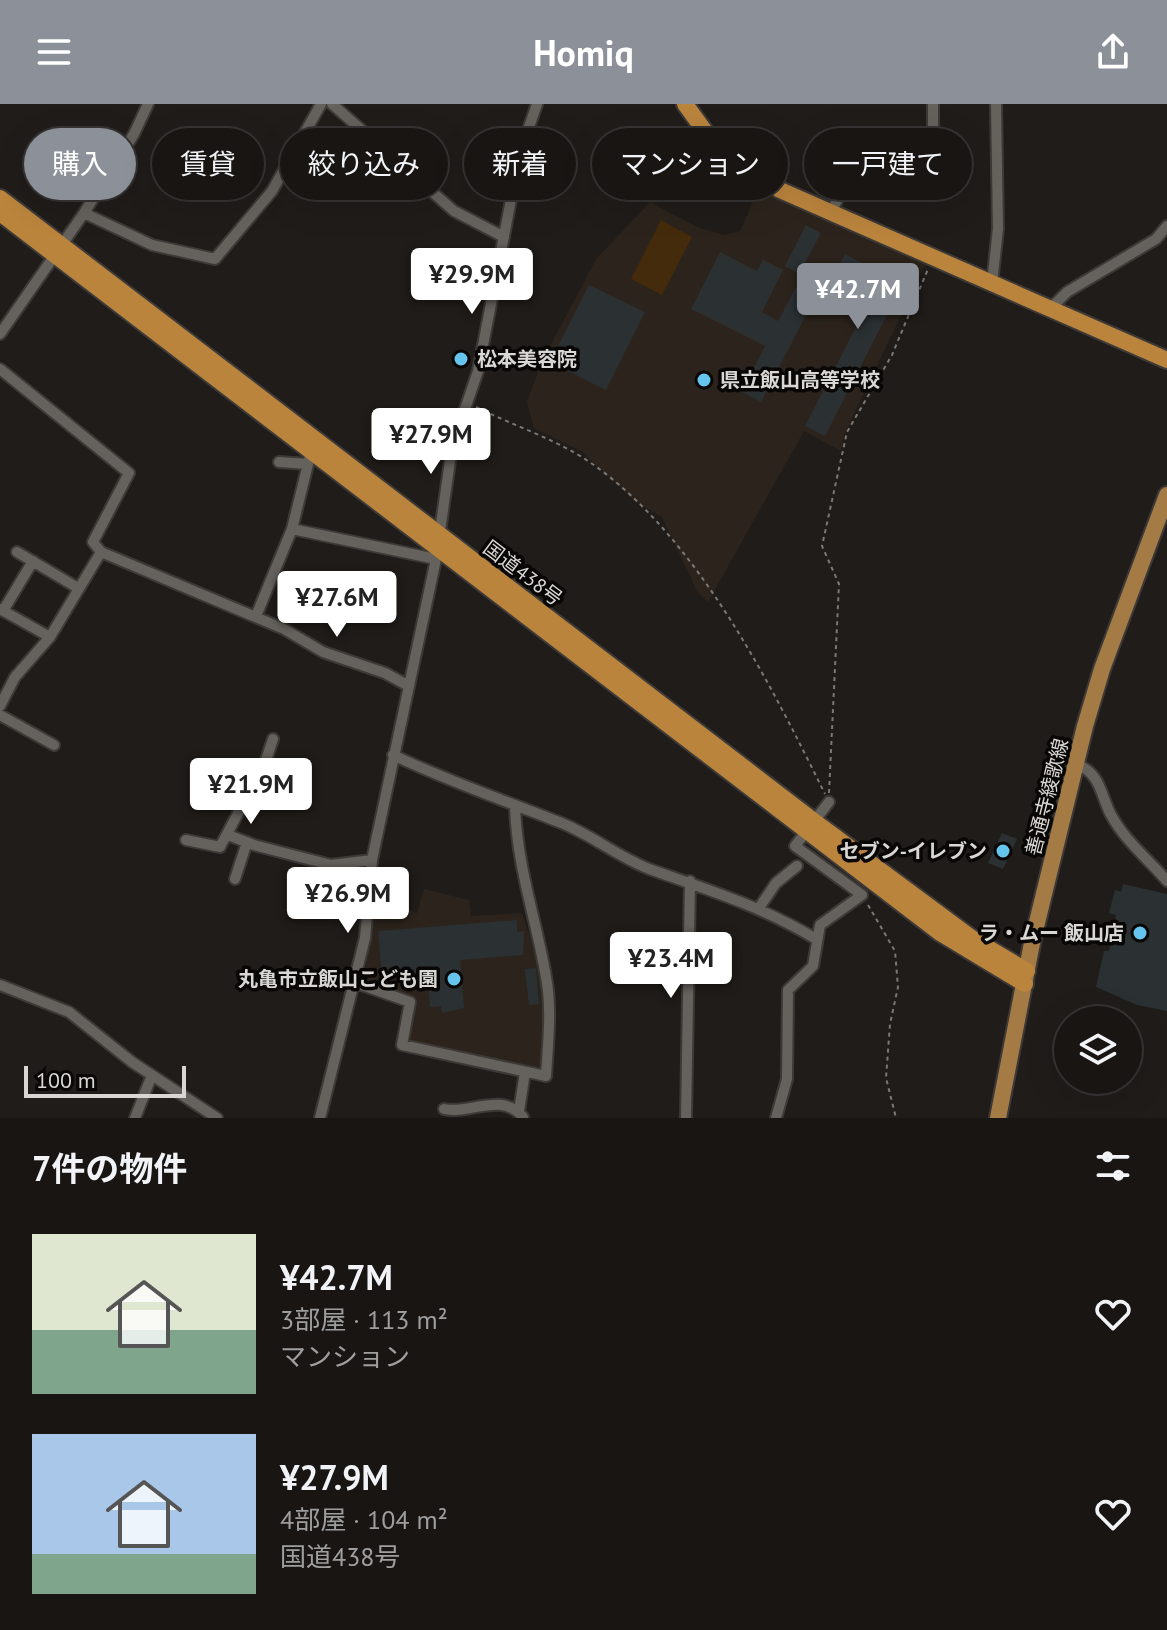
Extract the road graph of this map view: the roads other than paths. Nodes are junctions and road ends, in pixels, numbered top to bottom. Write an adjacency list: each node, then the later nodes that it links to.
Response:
1 (148, 104): 14 (street)
2 (321, 104): 14 (street)
3 (332, 104): 8 (street)
4 (537, 104): 16 (street)
5 (685, 104): 12 (highway)
6 (933, 104): 9 (street)
7 (996, 104): 18 (street)
8 (346, 108): 16 (street)
9 (933, 128)
10 (0, 198): 17 (highway, 国道438号)
11 (837, 200): 12 (street)
12 (832, 211): 18 (highway)
13 (0, 213): 17 (highway, 国道438号)
14 (84, 213): 17 (street)
15 (1167, 226): 19 (street)
16 (504, 237): 27 (street)
17 (58, 250): 20 (street); 23 (highway, 国道438号); 27 (highway, 国道438号)
18 (992, 283): 19 (highway)
19 (1049, 310): 21 (highway)
20 (0, 334)
21 (1167, 360)
22 (0, 369): 29 (street)
23 (310, 458): 24 (street); 26 (street); 27 (highway, 国道438号)
24 (279, 462)
25 (1167, 495): 41 (main road, 善通寺綾歌線)
26 (292, 529): 27 (street); 33 (street)
27 (438, 547): 35 (street); 44 (highway, 国道438号)
28 (17, 552): 30 (street)
29 (101, 552): 31 (street); 33 (street)
30 (33, 561): 31 (street); 32 (street)
31 (78, 588): 34 (street)
32 (2, 610): 34 (street)
33 (256, 616): 35 (street)
34 (50, 637): 36 (street)
35 (407, 685): 40 (street)
36 (0, 706)
37 (0, 715): 39 (street)
38 (273, 739): 45 (street)
39 (54, 745)
40 (393, 755): 43 (street); 48 (street)
41 (1076, 764): 52 (street); 55 (main road, 善通寺綾歌線)
42 (829, 802): 44 (street)
43 (515, 807): 51 (street); 58 (street)
44 (810, 825): 54 (street); 55 (highway, 国道438号)
45 (228, 835): 46 (street); 47 (street)
46 (186, 840)
47 (247, 842): 48 (street); 50 (street)
48 (372, 860): 56 (street)
49 (797, 866): 53 (street)
50 (235, 879)
51 (690, 881): 53 (street); 65 (street)
52 (1167, 881)
53 (759, 908): 54 (street)
54 (816, 939): 66 (street)
55 (1026, 978): 67 (main road, 善通寺綾歌線)
56 (356, 983): 58 (street); 64 (street)
57 (0, 985): 59 (street)
58 (525, 1072): 61 (street)
59 (152, 1075): 62 (street); 63 (street)
60 (444, 1109): 61 (street)
61 (521, 1114)
62 (135, 1118)
63 (217, 1118)
64 (320, 1118)
65 (686, 1118)
66 (776, 1118)
67 (998, 1118)

